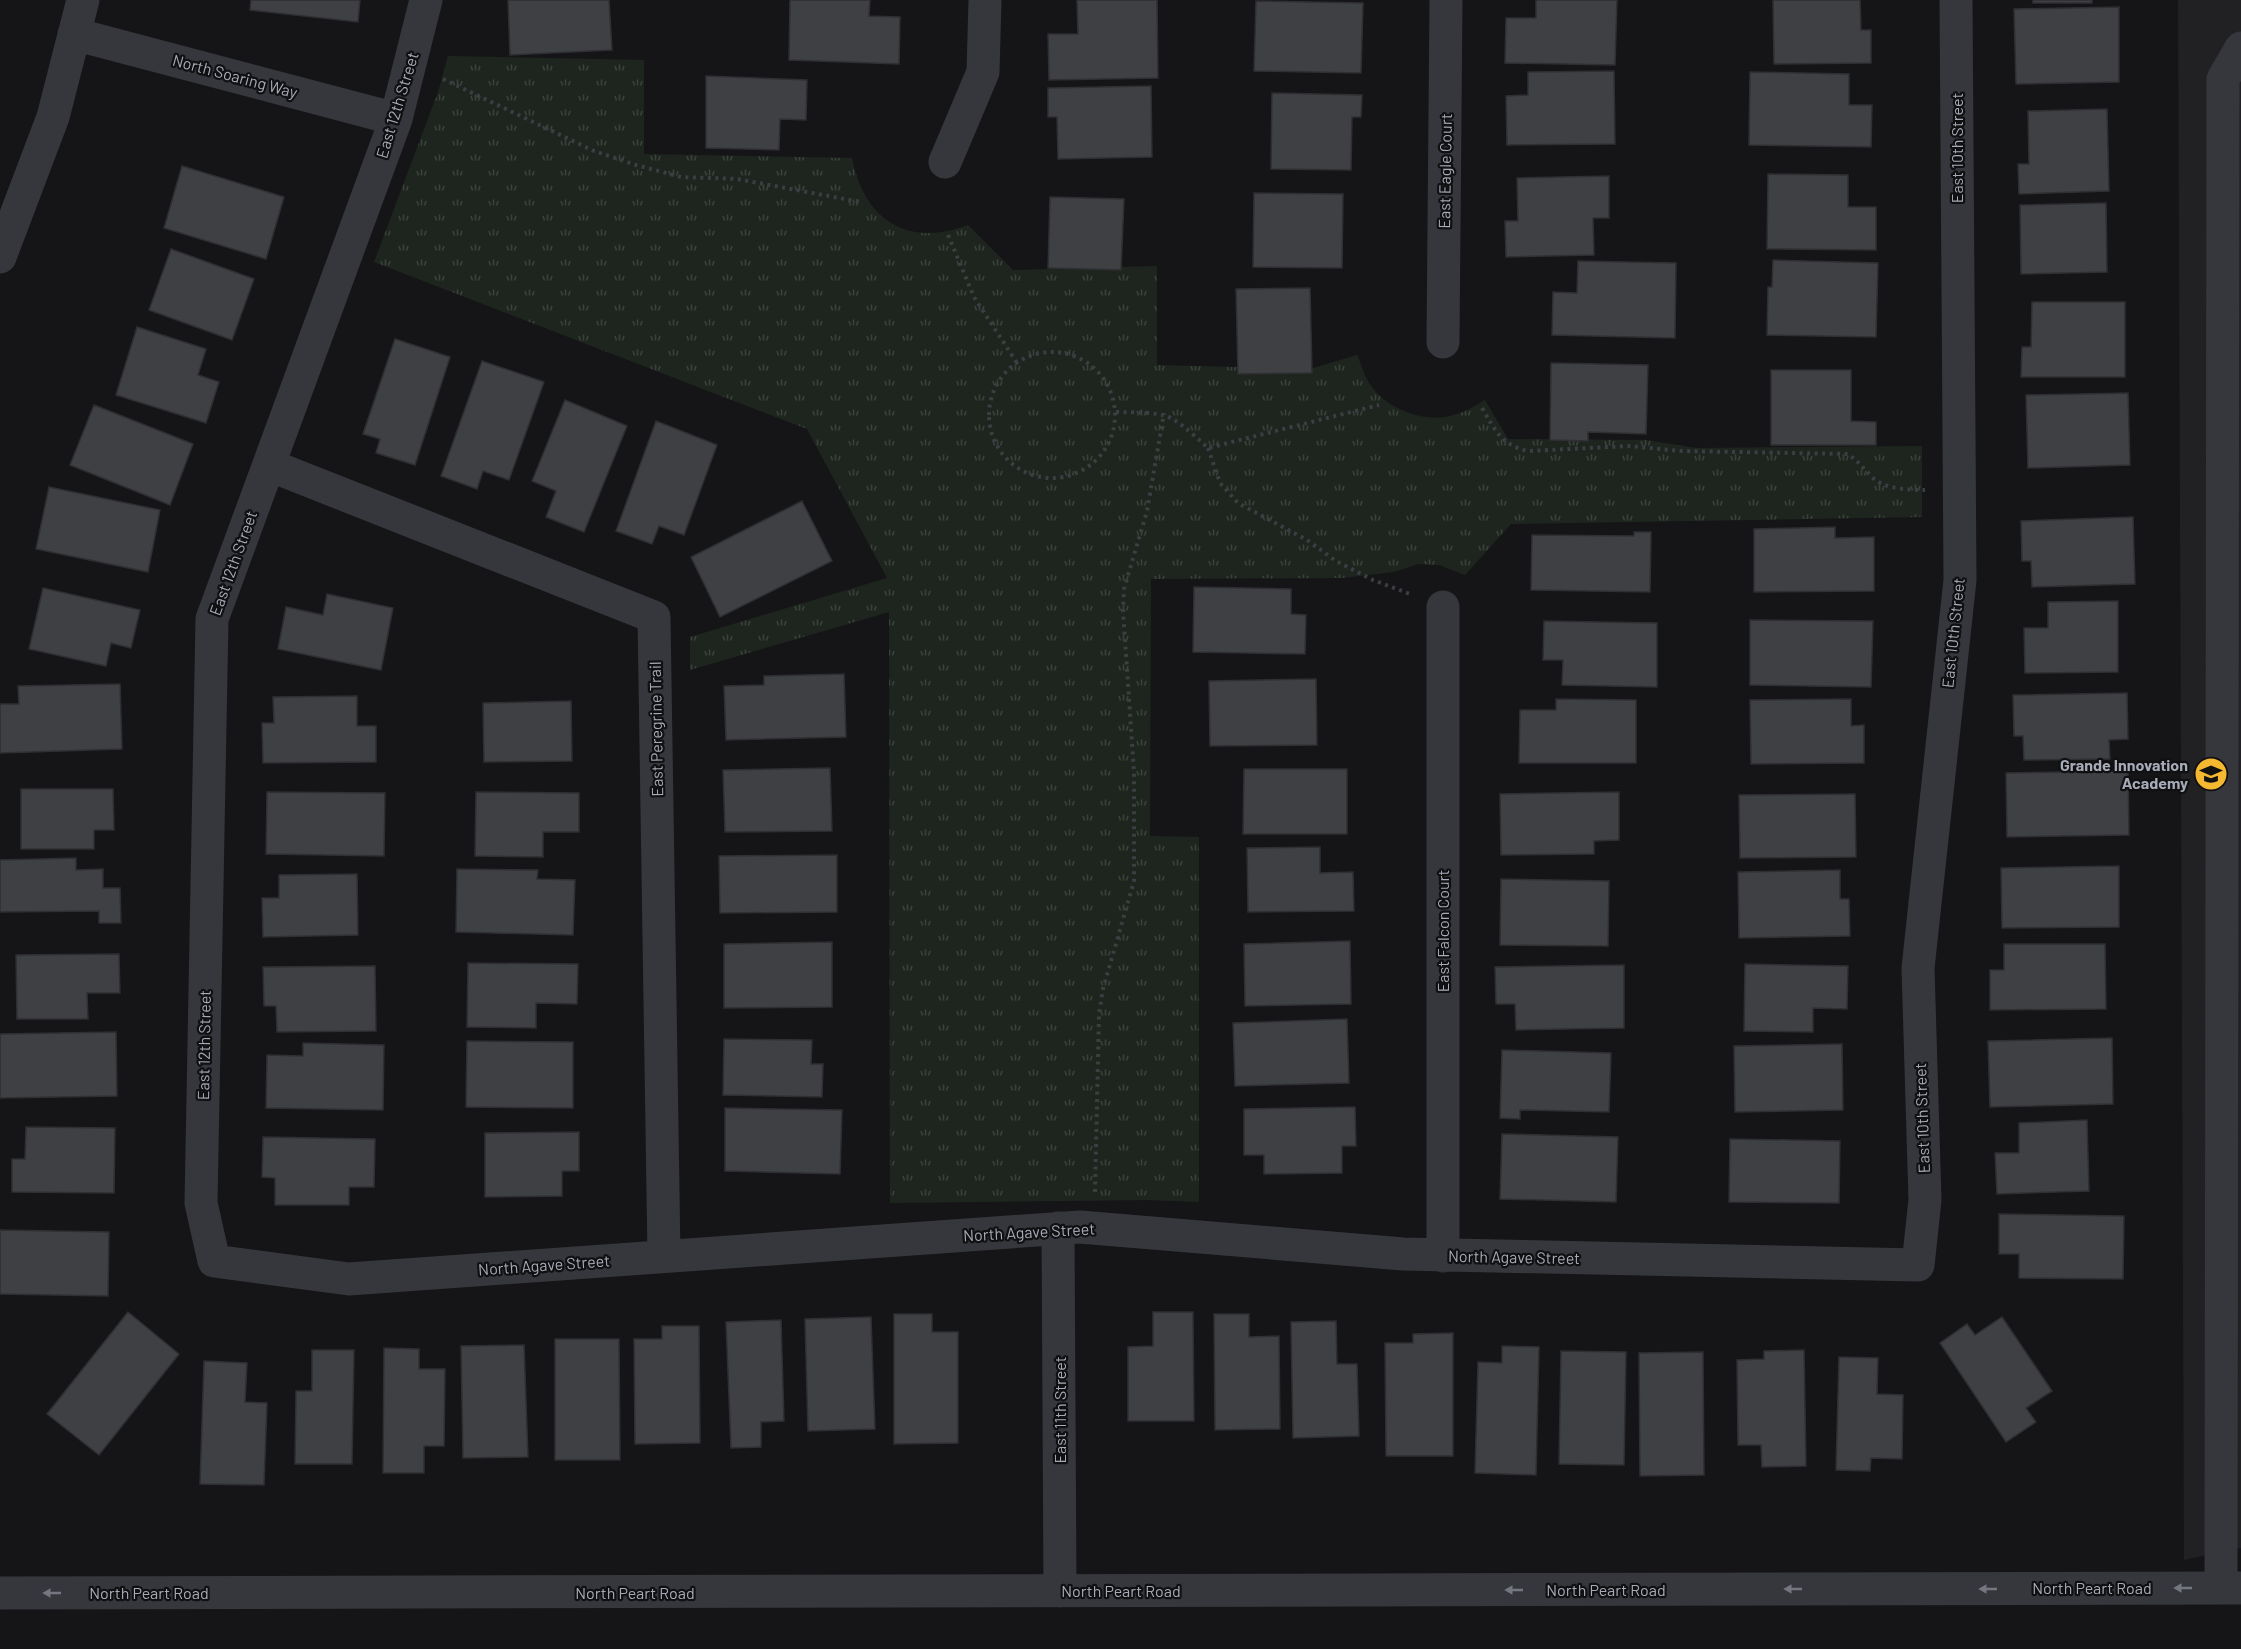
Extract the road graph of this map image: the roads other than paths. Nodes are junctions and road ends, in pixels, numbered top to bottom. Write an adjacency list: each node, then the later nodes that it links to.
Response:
1 (83, 0): 6 (street)
2 (426, 0): 8 (street, East 12th Street)
3 (986, 0): 9 (street)
4 (1446, 0): 11 (street, East Eagle Court)
5 (1956, 0): 18 (street, East 10th Street)
6 (74, 34): 8 (street, North Soaring Way); 10 (street)
7 (2241, 48): 19 (street)
8 (396, 119): 12 (street, East 12th Street)
9 (945, 162)
10 (0, 257)
11 (1443, 342)
12 (269, 465): 15 (street, East Peregrine Trail); 17 (street, East 12th Street)
13 (1443, 607): 16 (street, East Falcon Court)
14 (1058, 1228): 15 (street, North Agave Street); 16 (street, North Agave Street); 20 (street, East 11th Street)
15 (664, 1256): 17 (street, North Agave Street)
16 (1443, 1256): 18 (street, North Agave Street)
17 (214, 1261)
18 (1918, 1265)
19 (2231, 1588): 20 (street, North Peart Road, one-way to 20)
20 (1060, 1591): 21 (street, North Peart Road, one-way to 21)
21 (0, 1593)

